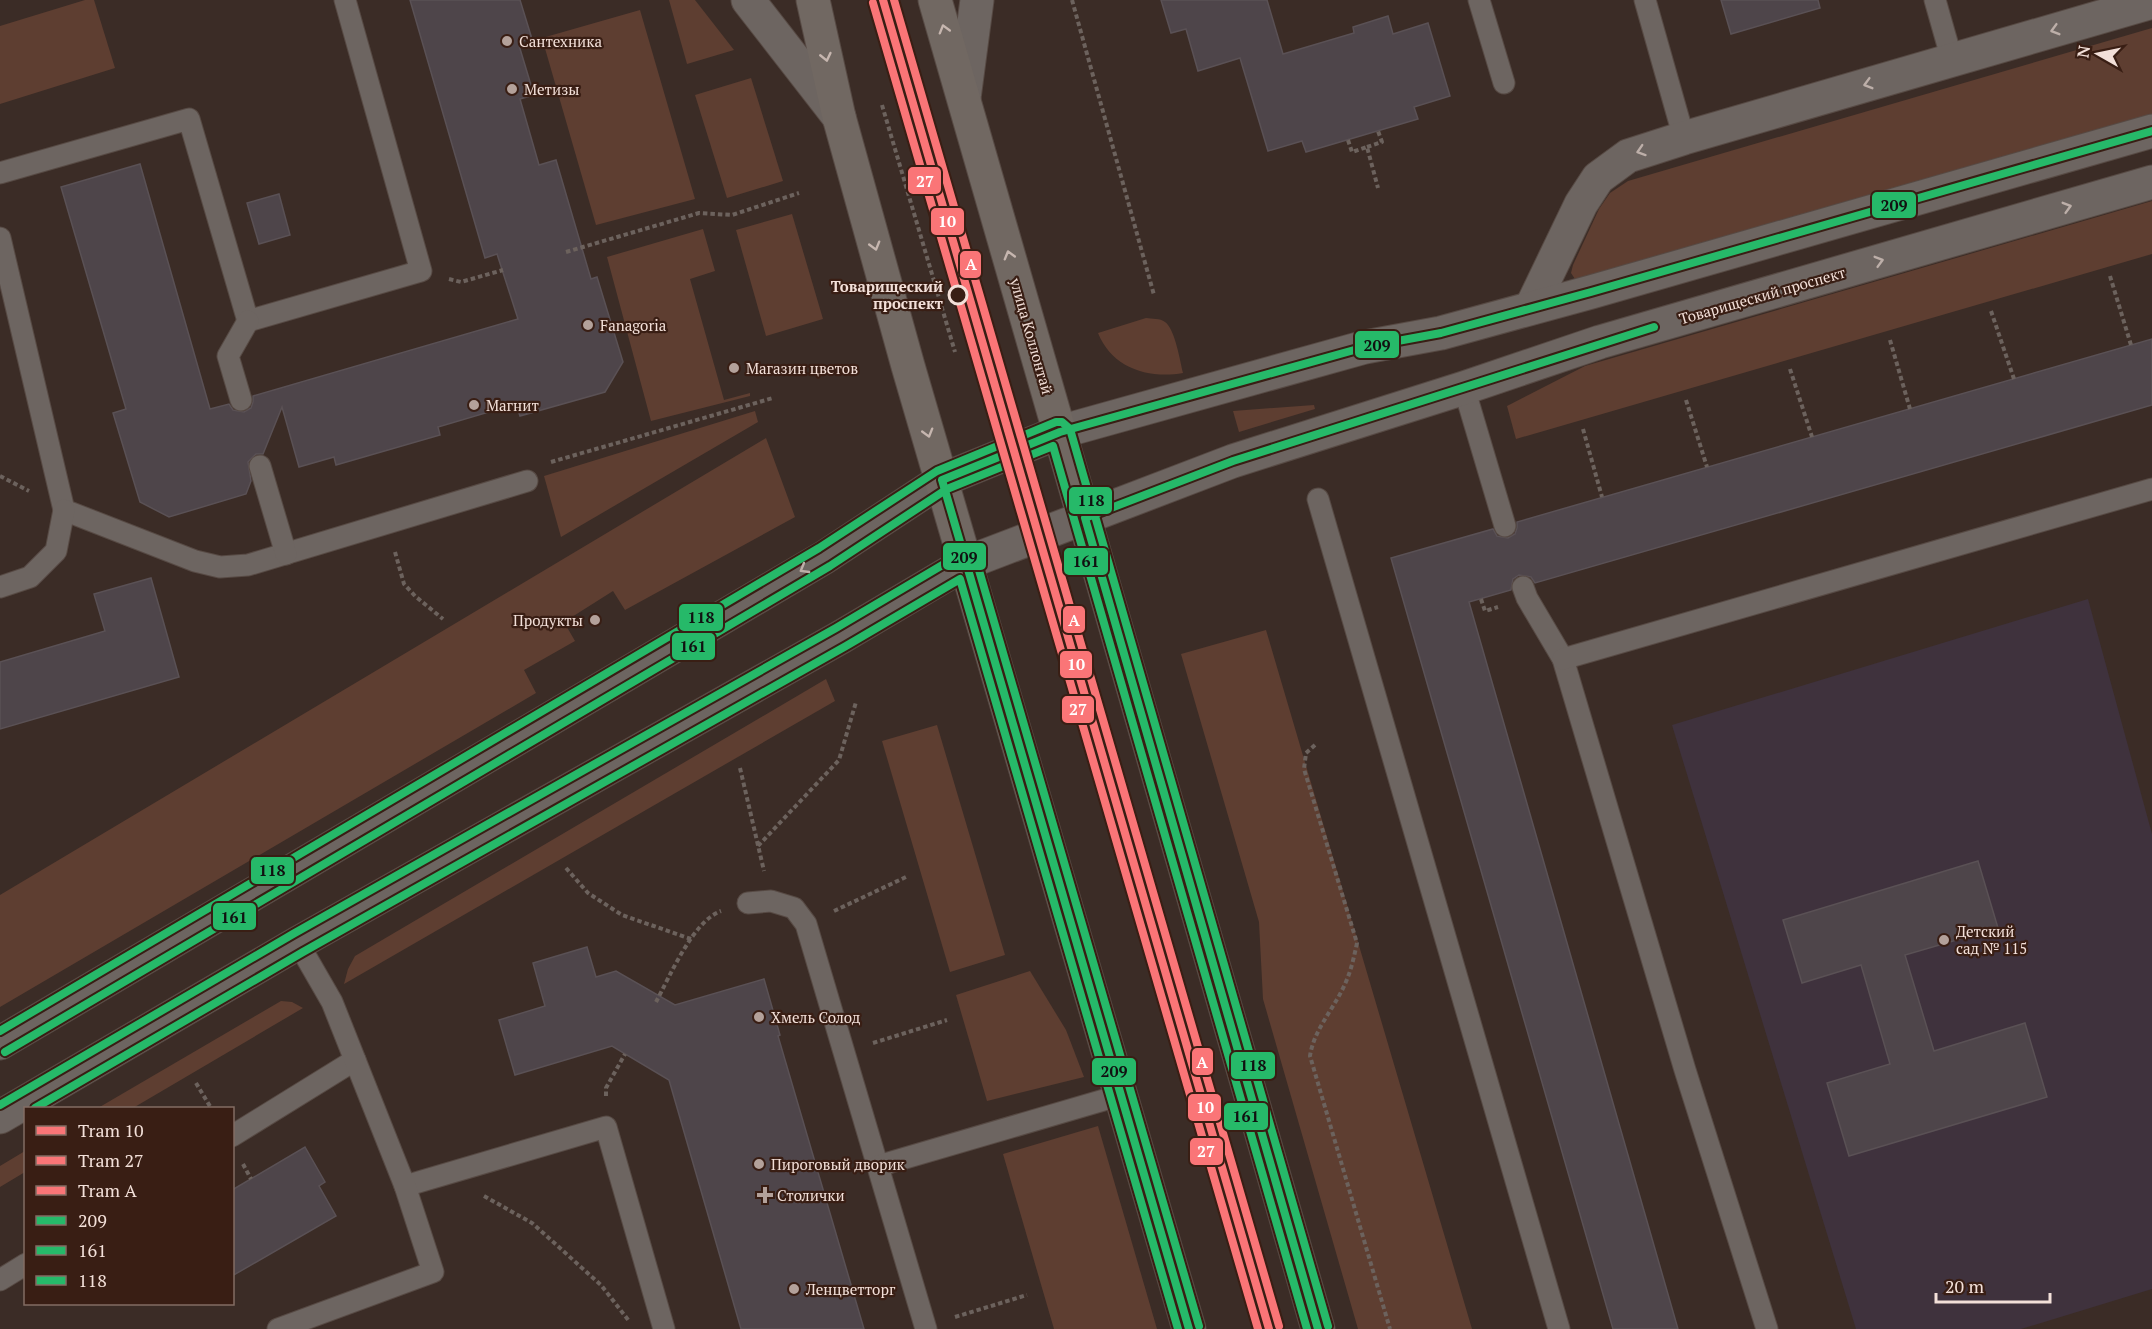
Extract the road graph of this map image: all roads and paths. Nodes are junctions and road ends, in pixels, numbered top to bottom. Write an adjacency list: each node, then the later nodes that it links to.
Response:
1 (345, 0): 28 (lane)
2 (748, 0): 15 (street)
3 (813, 0): 15 (main road, one-way to 15)
4 (935, 0): 13 (main road, улица Коллонтай, one-way to 4)
5 (977, 0): 13 (street)
6 (1072, 0): 30 (path)
7 (1479, 0): 12 (lane)
8 (1645, 0): 18 (lane)
9 (1935, 0): 11 (lane)
10 (2152, 2): 11 (street, one-way to 11)
11 (1952, 60): 18 (street, one-way to 18)
12 (1504, 83)
13 (964, 98): 45 (main road, улица Коллонтай, one-way to 13)
14 (882, 105): 36 (path)
15 (839, 117): 49 (main road, one-way to 49)
16 (1378, 131): 20 (path)
17 (2152, 131): 31 (street)
18 (1684, 138): 31 (street, one-way to 31)
19 (1348, 140): 20 (path)
20 (1367, 147): 23 (path)
21 (0, 173): 33 (lane)
22 (2152, 182): 39 (street, Товарищеский проспект, one-way to 22)
23 (1378, 188)
24 (799, 193): 26 (path)
25 (0, 238): 54 (lane)
26 (566, 252)
27 (503, 270): 28 (path)
28 (421, 271): 33 (lane)
29 (2110, 276): 35 (path)
30 (1155, 295)
31 (1531, 309): 45 (street)
32 (1991, 311): 38 (path)
33 (248, 321): 41 (lane)
34 (1890, 340): 43 (path)
35 (2131, 345)
36 (955, 352)
37 (1790, 369): 46 (path)
38 (2014, 379)
39 (1464, 388): 55 (street, Товарищеский проспект); 57 (lane)
40 (773, 399): 50 (path)
41 (241, 400)
42 (1686, 400): 48 (path)
43 (1910, 409)
44 (1583, 429): 52 (path)
45 (1060, 432): 49 (street); 55 (main road, улица Коллонтай)
46 (1812, 437)
47 (260, 466): 58 (lane)
48 (1707, 467)
49 (942, 480): 59 (main road); 77 (street, one-way to 77)
50 (527, 481): 56 (lane)
51 (2152, 489): 63 (lane)
52 (1602, 497)
53 (1318, 499): 100 (lane)
54 (64, 510): 58 (lane); 60 (lane)
55 (1085, 518): 59 (street, Товарищеский проспект); 98 (main road, улица Коллонтай)
56 (386, 523): 58 (lane); 62 (path)
57 (1505, 526)
58 (286, 554)
59 (966, 563): 74 (street, Товарищеский проспект); 82 (main road)
60 (0, 586)
61 (1523, 586): 63 (lane)
62 (443, 619)
63 (1563, 659): 101 (lane)
64 (856, 702): 67 (path)
65 (1315, 744): 99 (path)
66 (740, 768): 67 (path)
67 (758, 846): 70 (path)
68 (566, 868): 73 (path)
69 (906, 877): 72 (path)
70 (771, 901): 71 (lane); 72 (lane)
71 (748, 903): 73 (path)
72 (806, 924): 78 (lane)
73 (691, 939): 75 (path)
74 (298, 943): 80 (lane); 84 (street, Товарищеский проспект)
75 (656, 1002)
76 (947, 1020): 78 (path)
77 (0, 1043)
78 (844, 1052): 87 (lane)
79 (626, 1054): 85 (path)
80 (355, 1060): 86 (lane); 89 (lane)
81 (196, 1083): 83 (path)
82 (1121, 1095): 87 (lane); 97 (main road)
83 (210, 1107)
84 (0, 1117)
85 (606, 1127): 88 (lane); 96 (lane)
86 (234, 1135)
87 (878, 1166): 93 (lane)
88 (446, 1174): 89 (lane); 95 (path)
89 (405, 1186): 94 (lane)
90 (24, 1265): 91 (lane)
91 (0, 1280)
92 (1027, 1294): 93 (path)
93 (926, 1327)
94 (278, 1329)
95 (634, 1329)
96 (664, 1329)
97 (1189, 1329)
98 (1318, 1329)
99 (1390, 1329)
100 (1559, 1329)
101 (1767, 1329)

